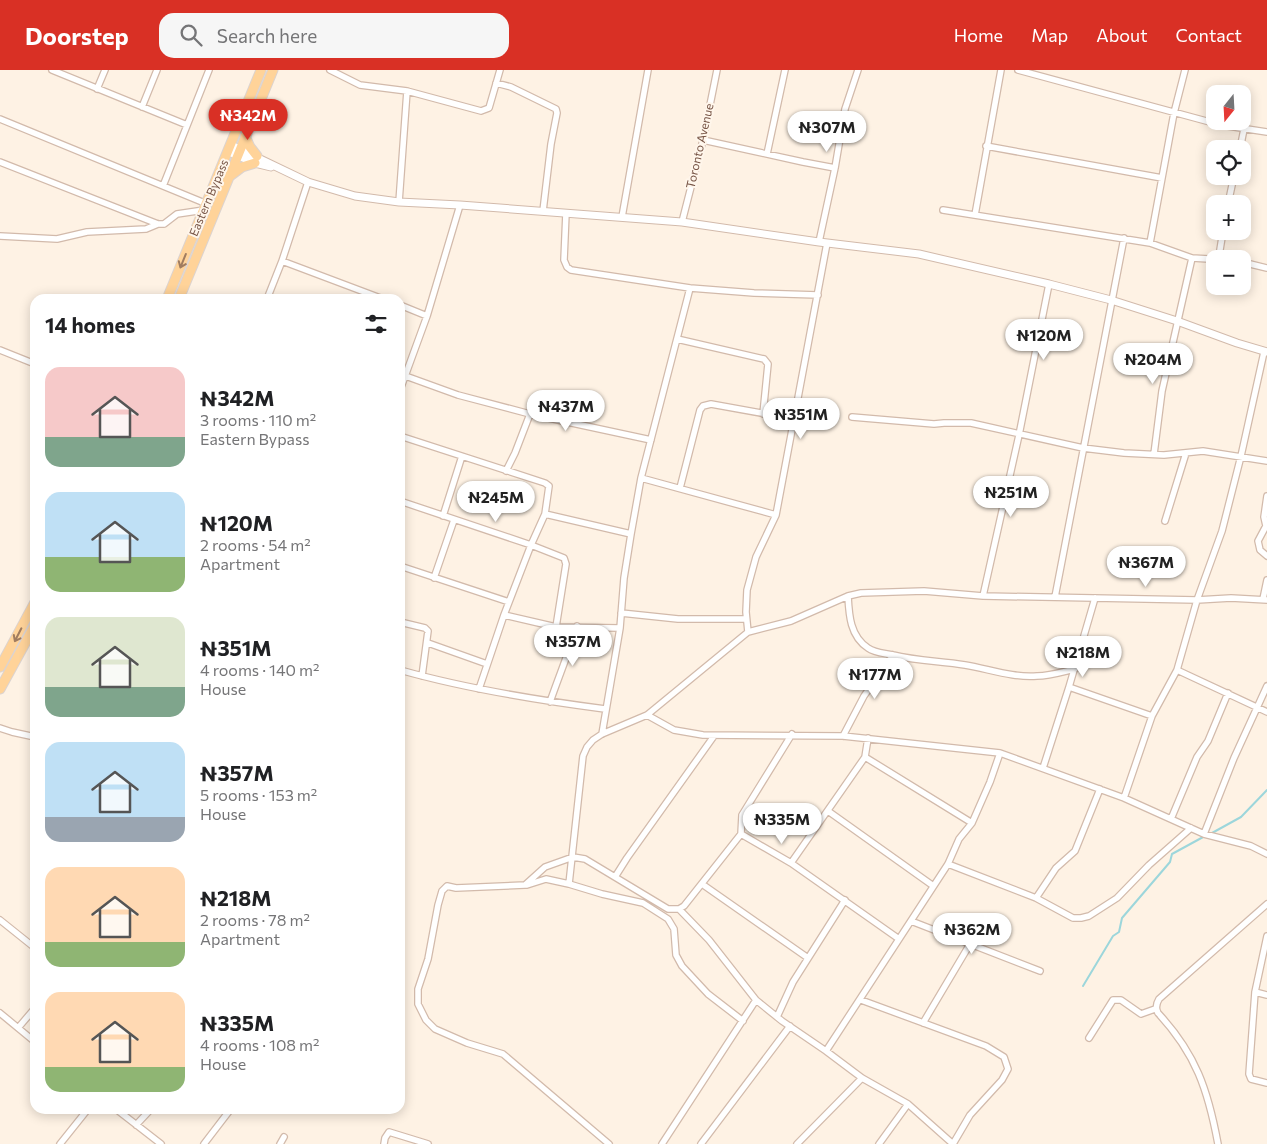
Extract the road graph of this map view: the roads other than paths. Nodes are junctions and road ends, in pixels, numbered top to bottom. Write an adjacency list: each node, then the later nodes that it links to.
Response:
1 (52, 70): 18 (street)
2 (105, 70): 18 (street)
3 (156, 70): 20 (street)
4 (209, 70): 24 (street)
5 (262, 70): 30 (main road, Eastern Bypass)
6 (273, 70): 27 (main road, Eastern Bypass)
7 (330, 70): 19 (street)
8 (500, 70): 17 (street)
9 (648, 70): 47 (street)
10 (716, 70): 28 (street, Toronto Avenue)
11 (785, 70): 32 (street)
12 (858, 70): 35 (street)
13 (1001, 70): 29 (street)
14 (1018, 70): 16 (street)
15 (1185, 70): 21 (street)
16 (1036, 73): 21 (street)
17 (496, 84): 19 (street); 44 (street)
18 (97, 89): 20 (street)
19 (407, 91): 40 (street)
20 (142, 107): 24 (street)
21 (1174, 113): 23 (street); 37 (street)
22 (0, 119): 39 (street)
23 (1206, 121)
24 (187, 125): 39 (street)
25 (1251, 130): 26 (street)
26 (1267, 132)
27 (245, 136): 31 (main road, Eastern Bypass); 33 (main road)
28 (703, 140): 32 (street); 48 (street, Toronto Avenue)
29 (986, 146): 37 (street); 46 (street)
30 (230, 149): 31 (street); 42 (main road, Eastern Bypass)
31 (239, 152): 33 (street); 36 (main road, Eastern Bypass)
32 (767, 154): 35 (street)
33 (256, 160): 36 (main road); 38 (street)
34 (0, 162): 49 (street)
35 (835, 168): 52 (street)
36 (230, 176): 62 (main road, Eastern Bypass)
37 (1162, 178): 53 (street)
38 (308, 182): 40 (street); 56 (street)
39 (163, 186): 42 (street)
40 (400, 202): 41 (street)
41 (460, 205): 44 (street); 68 (street)
42 (205, 207): 49 (street); 61 (main road, Eastern Bypass, one-way to 61)
43 (944, 210): 46 (street)
44 (543, 211): 45 (street)
45 (566, 212): 47 (street); 60 (street)
46 (975, 215): 51 (street)
47 (622, 217): 48 (street)
48 (682, 222): 52 (street)
49 (158, 224): 50 (street)
50 (0, 236)
51 (1124, 238): 53 (street); 66 (street)
52 (823, 243): 59 (street); 65 (street)
53 (1150, 243): 54 (street)
54 (1192, 258): 55 (street); 69 (street)
55 (1206, 259)
56 (282, 261): 63 (street); 64 (street)
57 (1251, 264): 58 (street)
58 (1267, 268)
59 (1050, 284): 66 (street); 80 (street)
60 (690, 288): 65 (street); 70 (street)
61 (169, 294)
62 (181, 294)
63 (269, 294)
64 (369, 294)
65 (818, 295): 79 (street)
66 (1111, 300): 69 (street); 83 (street)
67 (405, 307): 68 (street)
68 (427, 316): 74 (street)
69 (1177, 321): 72 (street); 85 (street)
70 (677, 338): 77 (street); 82 (street)
71 (0, 350): 73 (street)
72 (1265, 352): 87 (street)
73 (30, 362)
74 (405, 370)
75 (405, 376): 76 (street)
76 (530, 414): 82 (street); 89 (street)
77 (763, 414): 79 (street); 91 (street)
78 (852, 417): 80 (street)
79 (794, 419): 95 (street)
80 (1019, 434): 83 (street); 106 (street)
81 (405, 438): 86 (street)
82 (651, 440): 90 (street)
83 (1083, 448): 85 (street); 107 (street)
84 (1186, 453): 85 (street); 87 (street); 98 (street)
85 (1154, 454)
86 (462, 456): 89 (street); 96 (street)
87 (1241, 456): 88 (street); 109 (street)
88 (1267, 461)
89 (506, 471): 94 (street)
90 (641, 478): 91 (street); 99 (street)
91 (680, 488): 95 (street)
92 (1267, 496): 101 (street)
93 (405, 503): 96 (street)
94 (545, 514): 99 (street); 100 (street)
95 (776, 515): 115 (street)
96 (443, 516): 97 (street)
97 (454, 520): 100 (street); 103 (street)
98 (1165, 521)
99 (630, 534): 113 (street)
100 (531, 545): 111 (street); 118 (street)
101 (1267, 556)
102 (405, 568): 103 (street)
103 (434, 578): 111 (street)
104 (1267, 580): 110 (street)
105 (848, 596): 106 (street); 120 (street); 123 (street)
106 (983, 596): 107 (street)
107 (1055, 597): 108 (street)
108 (1095, 598): 109 (street); 126 (street)
109 (1197, 600): 110 (street); 127 (street)
110 (1265, 600)
111 (509, 602): 114 (street)
112 (30, 611): 125 (main road, one-way to 125)
113 (621, 613): 115 (street); 119 (street)
114 (504, 615): 118 (street); 124 (street)
115 (746, 619): 120 (street)
116 (405, 623): 122 (street)
117 (578, 626): 118 (street); 119 (street); 135 (street)
118 (556, 627)
119 (620, 628): 137 (street)
120 (748, 632): 139 (street)
121 (30, 634): 132 (main road)
122 (428, 642): 124 (street); 129 (street)
123 (893, 655): 126 (street); 146 (street)
124 (487, 664): 133 (street)
125 (0, 667)
126 (1075, 669): 131 (street)
127 (1177, 670): 134 (street); 140 (street)
128 (405, 671): 129 (street)
129 (422, 676): 133 (street)
130 (1267, 686): 136 (street)
131 (1069, 687): 140 (street); 150 (street)
132 (0, 689)
133 (479, 689): 135 (street)
134 (1228, 693): 136 (street); 154 (street)
135 (550, 702): 137 (street)
136 (1258, 707): 138 (street); 158 (street)
137 (605, 709): 142 (street)
138 (1267, 712)
139 (647, 715): 142 (street); 145 (street)
140 (1152, 716): 152 (street)
141 (0, 728): 144 (street)
142 (602, 734): 160 (street)
143 (792, 734): 145 (street); 146 (street); 157 (street)
144 (30, 736)
145 (714, 736): 163 (street)
146 (843, 736): 147 (street)
147 (868, 738): 148 (street); 149 (street)
148 (1000, 754): 150 (street); 155 (street)
149 (865, 757): 153 (street); 155 (street)
150 (1042, 768): 151 (street)
151 (1100, 789): 152 (street); 168 (street)
152 (1124, 798): 154 (street)
153 (828, 811): 161 (street); 167 (street)
154 (1172, 819): 156 (street)
155 (972, 824): 162 (street)
156 (1192, 828): 158 (street); 168 (street)
157 (740, 834): 161 (street); 165 (street)
158 (1204, 834): 159 (street)
159 (1267, 854)
160 (572, 856): 163 (street); 164 (street); 166 (street)
161 (791, 863): 169 (street)
162 (948, 864): 167 (street); 168 (street)
163 (615, 877): 171 (street)
164 (569, 884): 166 (street); 188 (street)
165 (702, 884): 171 (street); 178 (street)
166 (526, 885): 210 (street)
167 (932, 885): 173 (street)
168 (1036, 898)
169 (845, 900): 175 (street); 178 (street)
170 (1267, 904): 184 (street)
171 (679, 909): 182 (street)
172 (0, 920): 176 (street)
173 (911, 921): 175 (street); 177 (street)
174 (1267, 936): 180 (street)
175 (899, 939): 183 (street)
176 (30, 944)
177 (970, 944): 179 (street); 189 (street)
178 (808, 958): 187 (street)
179 (1040, 971)
180 (1255, 992): 181 (street); 196 (street)
181 (1267, 995)
182 (756, 1000): 187 (street); 188 (street)
183 (861, 1000): 189 (street); 194 (street)
184 (1156, 1009): 193 (street); 216 (street)
185 (0, 1013): 191 (street)
186 (30, 1014): 191 (street)
187 (777, 1017): 190 (street)
188 (743, 1020): 211 (street)
189 (923, 1023): 215 (street)
190 (790, 1026): 194 (street); 212 (street)
191 (18, 1028): 192 (street)
192 (30, 1038)
193 (1089, 1038)
194 (826, 1051): 195 (street)
195 (862, 1078): 197 (street); 213 (street)
196 (1267, 1083)
197 (908, 1104): 214 (street); 215 (street)
198 (84, 1114): 204 (street)
199 (122, 1114): 202 (street)
200 (146, 1114): 202 (street)
201 (227, 1114): 206 (street)
202 (136, 1125): 205 (street)
203 (284, 1137): 207 (street)
204 (60, 1144)
205 (161, 1144)
206 (204, 1144)
207 (280, 1144)
208 (384, 1144): 209 (street)
209 (428, 1144)
210 (609, 1144)
211 (662, 1144)
212 (701, 1144)
213 (797, 1144)
214 (879, 1144)
215 (953, 1144)
216 (1218, 1144)

